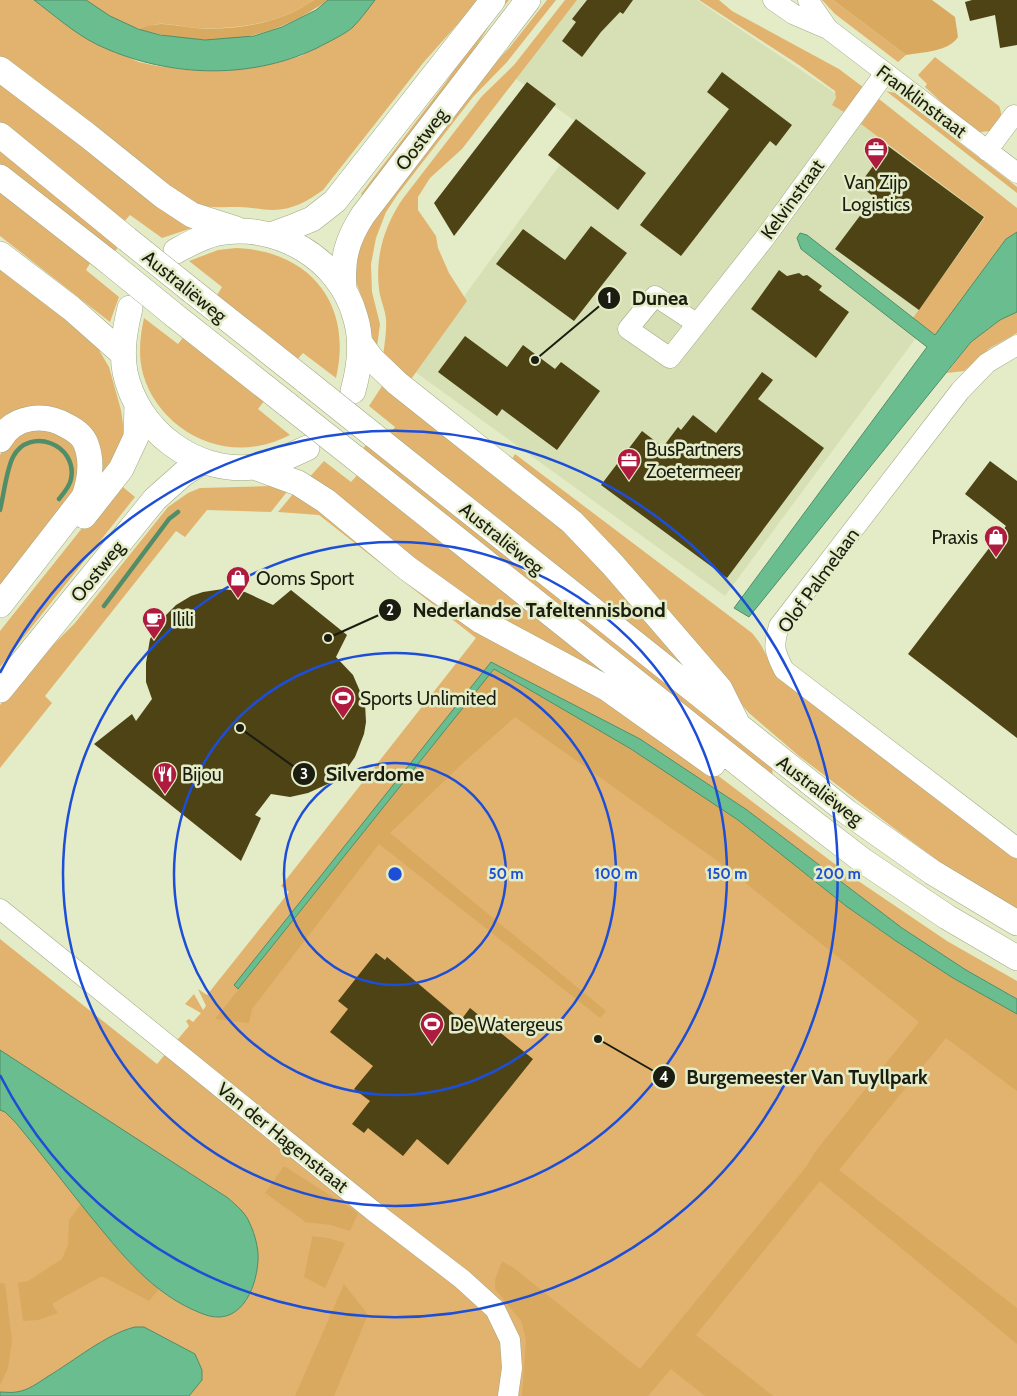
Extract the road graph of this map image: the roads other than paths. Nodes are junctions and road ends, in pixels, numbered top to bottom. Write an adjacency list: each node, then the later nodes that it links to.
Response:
1 (493, 0): 14 (main road, Oostweg)
2 (528, 0): 17 (main road, Oostweg)
3 (773, 0): 5 (street, Franklinstraat)
4 (808, 0): 5 (street, Franklinstraat)
5 (828, 29): 7 (street, Franklinstraat)
6 (0, 69): 13 (main road)
7 (885, 73): 10 (street, Franklinstraat); 19 (street, Kelvinstraat)
8 (1017, 117): 10 (street)
9 (0, 135): 32 (main road, Australiëweg, bridge)
10 (987, 151): 11 (street, Franklinstraat)
11 (1017, 173)
12 (0, 177): 33 (main road, Australiëweg, bridge)
13 (241, 231): 14 (main road); 15 (main road)
14 (271, 235): 17 (main road)
15 (176, 251)
16 (0, 254): 22 (main road)
17 (344, 290): 20 (main road)
18 (130, 308): 22 (main road)
19 (696, 324)
20 (360, 343): 23 (main road); 32 (main road)
21 (1017, 346): 34 (street, Olof Palmelaan)
22 (123, 354): 24 (main road)
23 (352, 391)
24 (137, 405): 27 (main road); 30 (main road)
25 (0, 440): 29 (main road)
26 (307, 448): 28 (main road)
27 (203, 461): 28 (main road); 31 (main road, Oostweg)
28 (254, 467): 33 (main road)
29 (0, 605)
30 (0, 620)
31 (0, 690)
32 (739, 728): 36 (main road, Australiëweg)
33 (788, 803): 37 (main road, Australiëweg)
34 (1017, 848)
35 (0, 909): 38 (street, Van der Hagenstraat)
36 (1017, 924)
37 (1017, 958)
38 (508, 1396)

